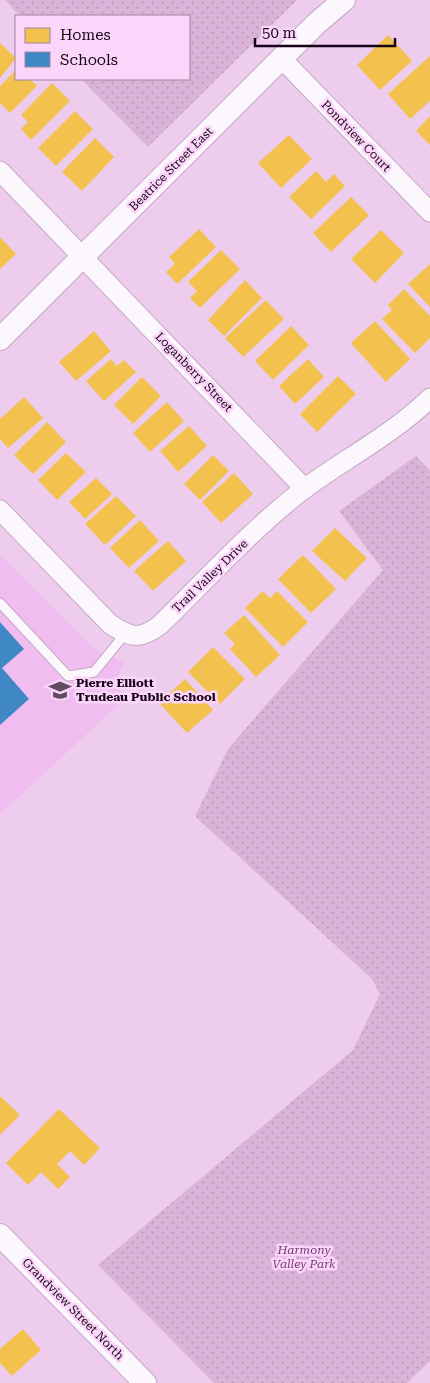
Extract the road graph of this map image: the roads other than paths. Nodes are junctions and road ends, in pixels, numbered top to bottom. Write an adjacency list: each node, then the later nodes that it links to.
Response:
1 (344, 0): 2 (street, Beatrice Street East)
2 (282, 59): 4 (street, Pondview Court); 5 (street, Beatrice Street East)
3 (0, 171): 5 (street, Loganberry Street)
4 (430, 212)
5 (83, 256): 6 (street, Beatrice Street East); 8 (street, Loganberry Street)
6 (0, 338)
7 (430, 398): 8 (street, Trail Valley Drive)
8 (305, 489): 11 (street, Trail Valley Drive)
9 (1, 512): 11 (street)
10 (0, 603): 11 (lane)
11 (125, 634)
12 (0, 1235): 13 (street, Grandview Street North)
13 (145, 1383)

